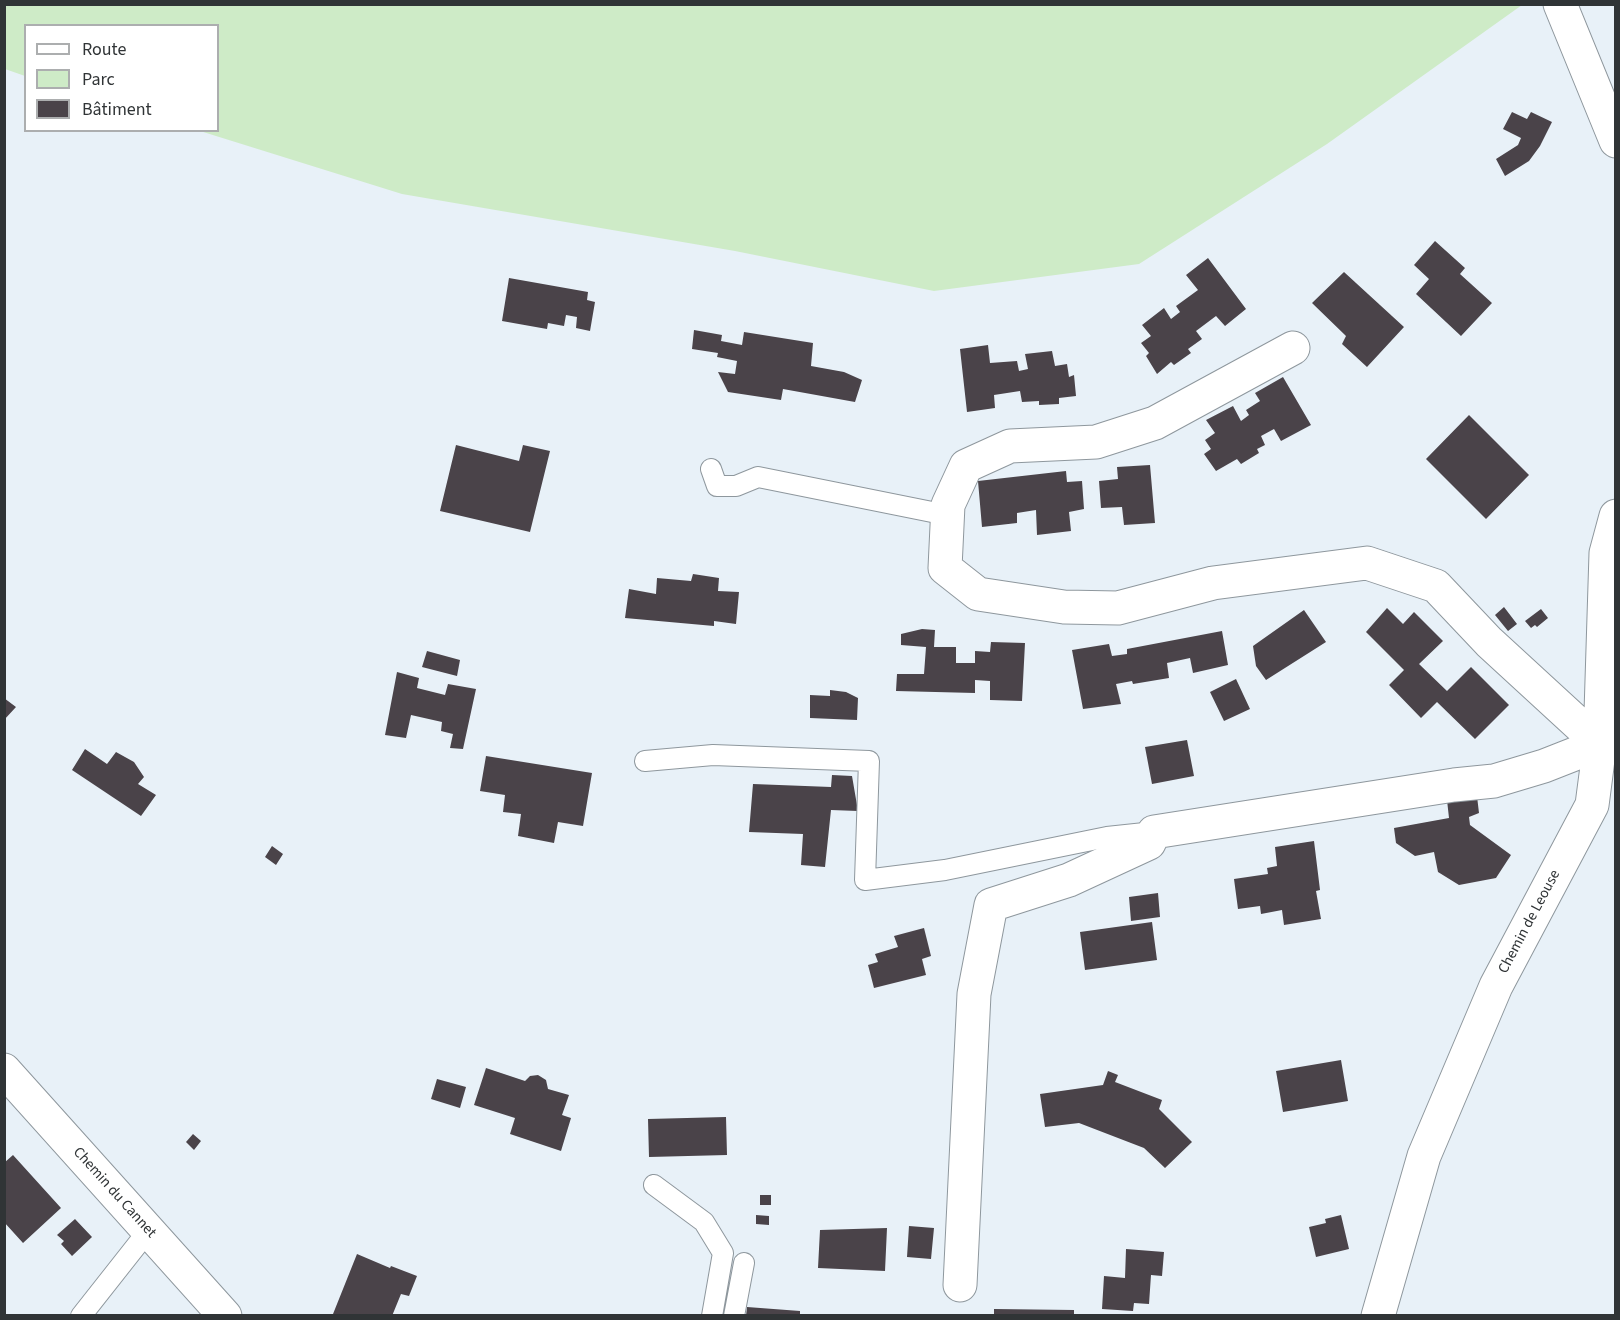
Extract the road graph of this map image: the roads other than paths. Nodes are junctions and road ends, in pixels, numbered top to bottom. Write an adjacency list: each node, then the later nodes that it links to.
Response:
1 (1561, 5): 2 (street)
2 (1616, 141)
3 (1293, 348): 5 (street)
4 (711, 469): 5 (lane)
5 (947, 515): 7 (street)
6 (1616, 516): 7 (street, Chemin de Leouse)
7 (1600, 744): 9 (street); 19 (street, Chemin de Leouse)
8 (645, 761): 9 (lane)
9 (1154, 832): 14 (street)
10 (4, 1070): 12 (street, Chemin du Cannet)
11 (654, 1185): 17 (lane)
12 (148, 1231): 15 (lane); 16 (street, Chemin du Cannet)
13 (744, 1263): 18 (lane)
14 (960, 1285)
15 (81, 1316)
16 (225, 1316)
17 (712, 1316)
18 (734, 1316)
19 (1378, 1316)

